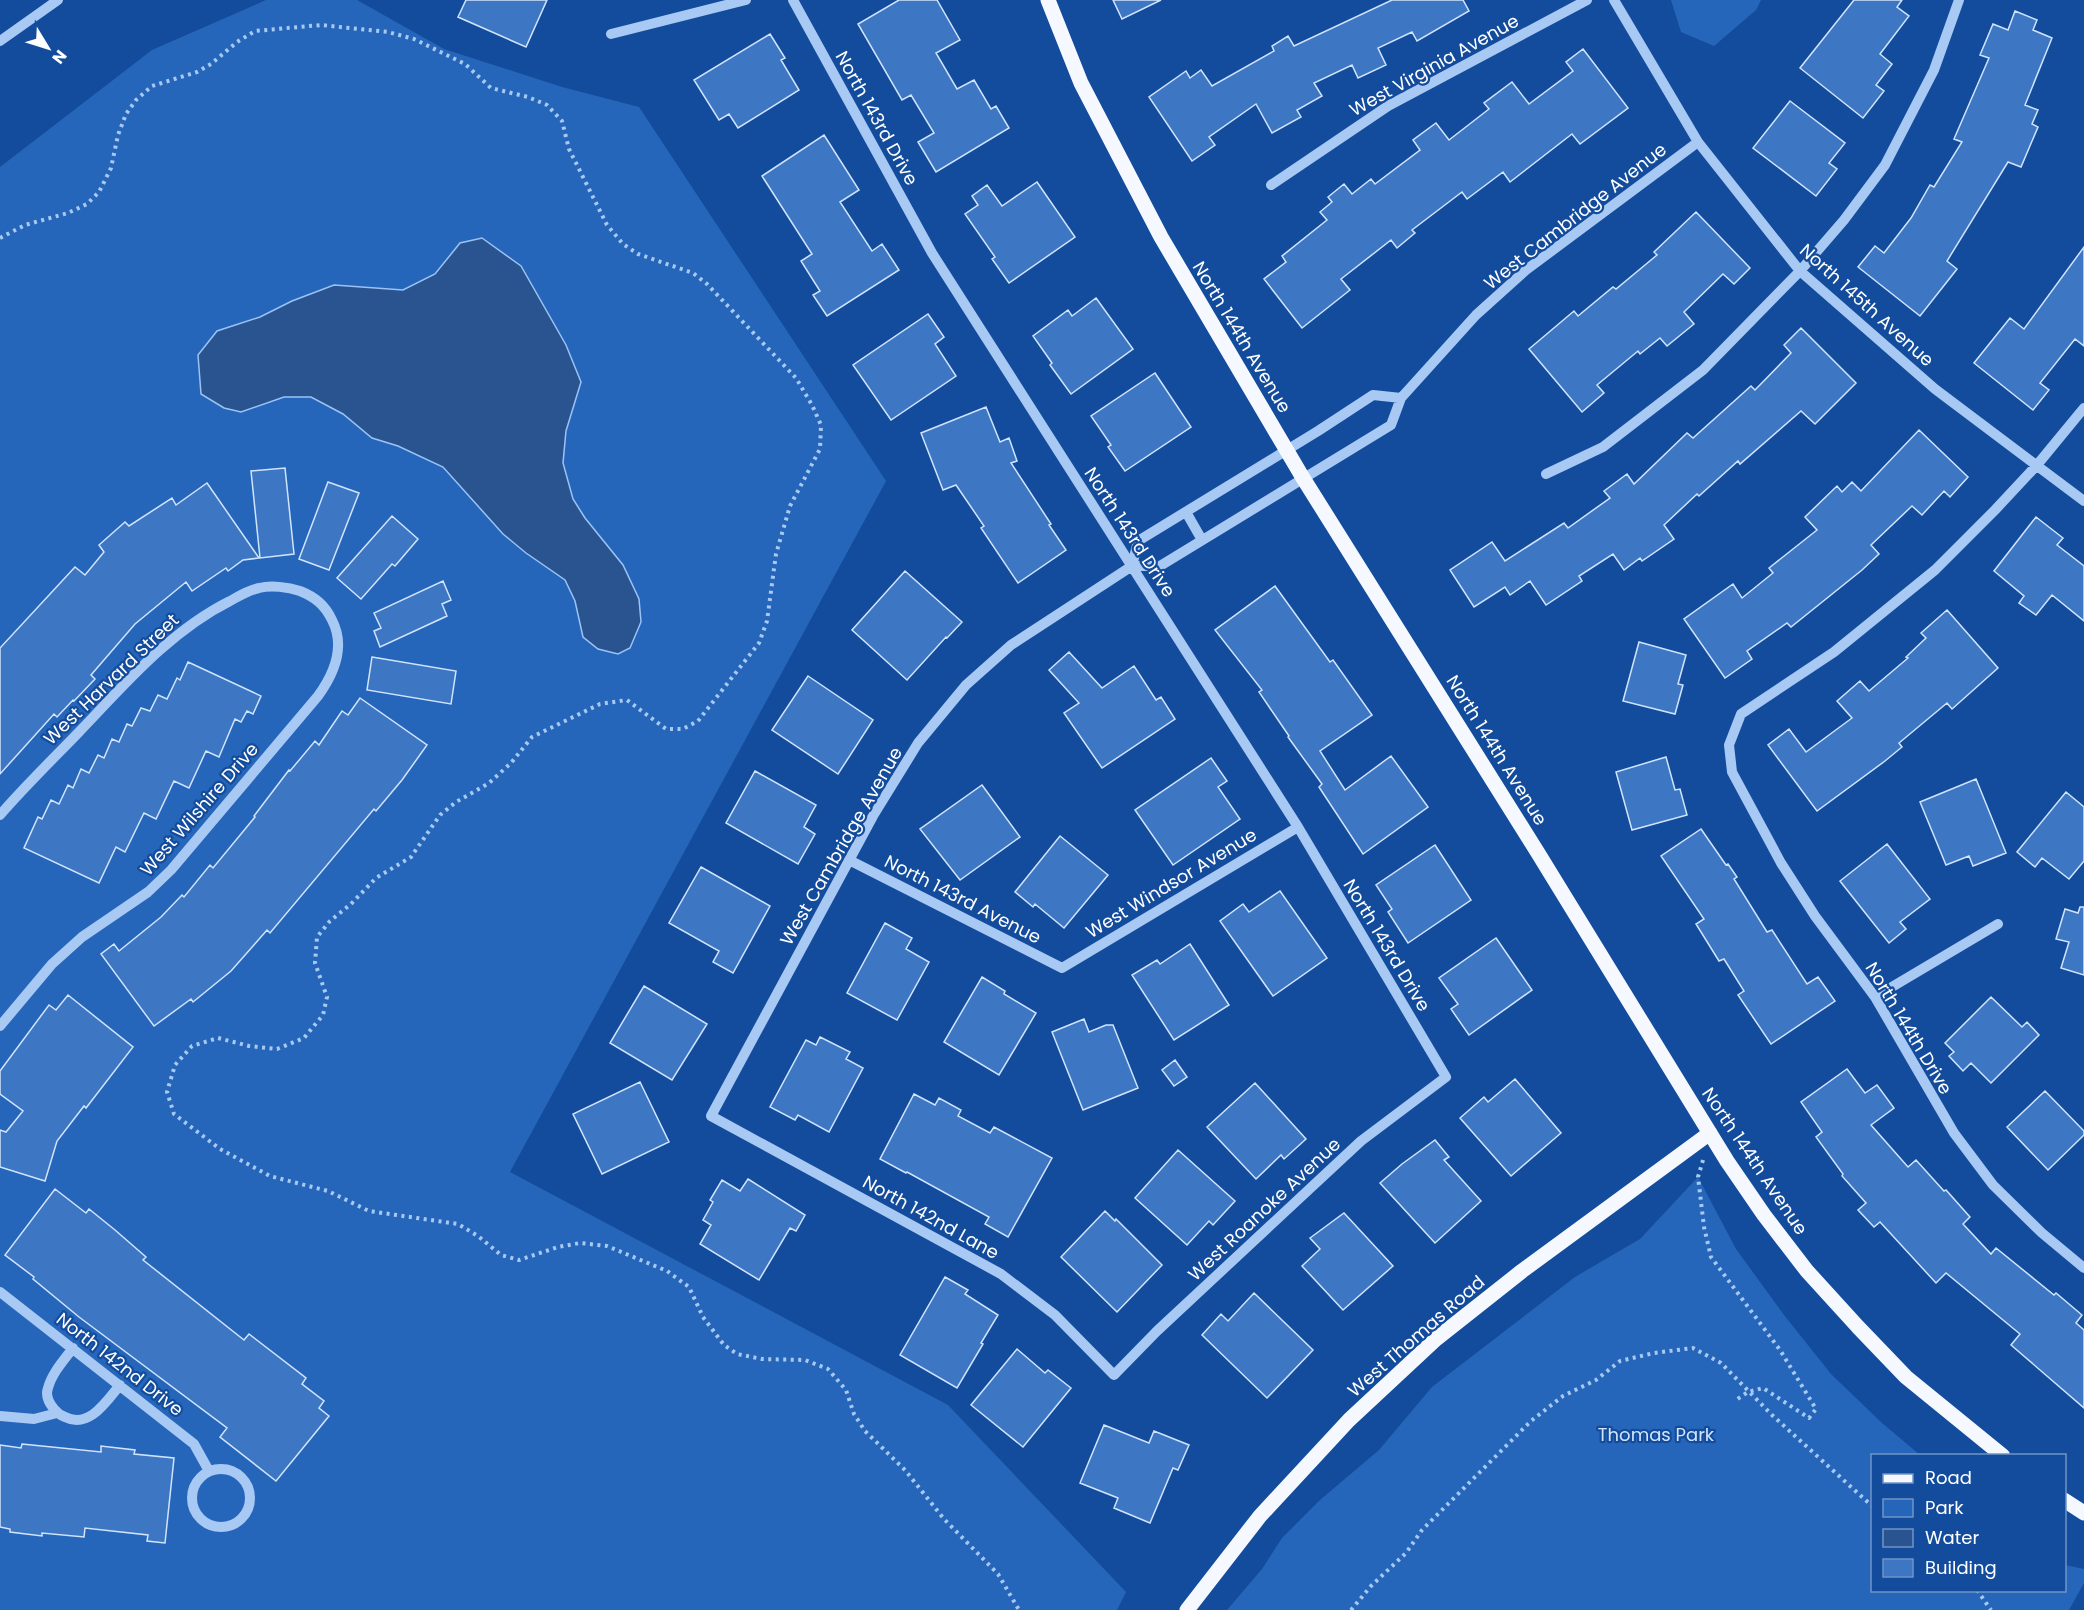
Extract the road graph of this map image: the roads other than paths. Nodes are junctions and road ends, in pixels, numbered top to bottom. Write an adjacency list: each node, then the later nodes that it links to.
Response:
1 (58, 0): 9 (street)
2 (746, 0): 8 (street)
3 (793, 0): 22 (street, North 143rd Drive)
4 (1048, 0): 15 (main road, North 144th Avenue)
5 (1587, 0): 11 (street, West Virginia Avenue)
6 (1614, 0): 10 (street, North 145th Avenue)
7 (1959, 0): 12 (street)
8 (611, 34)
9 (0, 40)
10 (1698, 142): 12 (street, North 145th Avenue); 13 (street, West Cambridge Avenue)
11 (1271, 185)
12 (1800, 271): 16 (street, North 145th Avenue); 17 (street)
13 (1401, 398): 15 (street); 18 (street, West Cambridge Avenue)
14 (2084, 408): 16 (street)
15 (1287, 450): 18 (main road, North 144th Avenue); 20 (street)
16 (2037, 465): 19 (street, North 145th Avenue); 29 (street, North 144th Drive)
17 (1546, 474)
18 (1303, 478): 21 (street, West Cambridge Avenue); 33 (main road, North 144th Avenue)
19 (2084, 501)
20 (1186, 512): 21 (street); 22 (street)
21 (1202, 540): 22 (street, West Cambridge Avenue)
22 (1132, 566): 25 (street, North 143rd Drive); 26 (street, West Cambridge Avenue)
23 (326, 608): 24 (street, West Harvard Street); 30 (street, West Wilshire Drive)
24 (0, 814)
25 (1298, 827): 28 (street, West Windsor Avenue); 31 (street, North 143rd Drive)
26 (849, 860): 28 (street, North 143rd Avenue); 32 (street, West Cambridge Avenue)
27 (1998, 924): 29 (street)
28 (1062, 968)
29 (1875, 997): 34 (street, North 144th Drive)
30 (0, 1026)
31 (1446, 1077): 37 (street, West Roanoke Avenue)
32 (711, 1116): 37 (street, North 142nd Lane)
33 (1710, 1133): 41 (main road, North 144th Avenue); 45 (main road, West Thomas Road)
34 (2084, 1268)
35 (0, 1292): 36 (street, North 142nd Drive)
36 (73, 1348): 38 (street, North 142nd Drive); 39 (street)
37 (1114, 1375)
38 (120, 1385): 39 (street); 42 (street, North 142nd Drive)
39 (57, 1413): 40 (street)
40 (0, 1416)
41 (2002, 1454)
42 (209, 1471): 42 (street)
43 (2066, 1501): 44 (main road)
44 (2084, 1513)
45 (1187, 1610)

